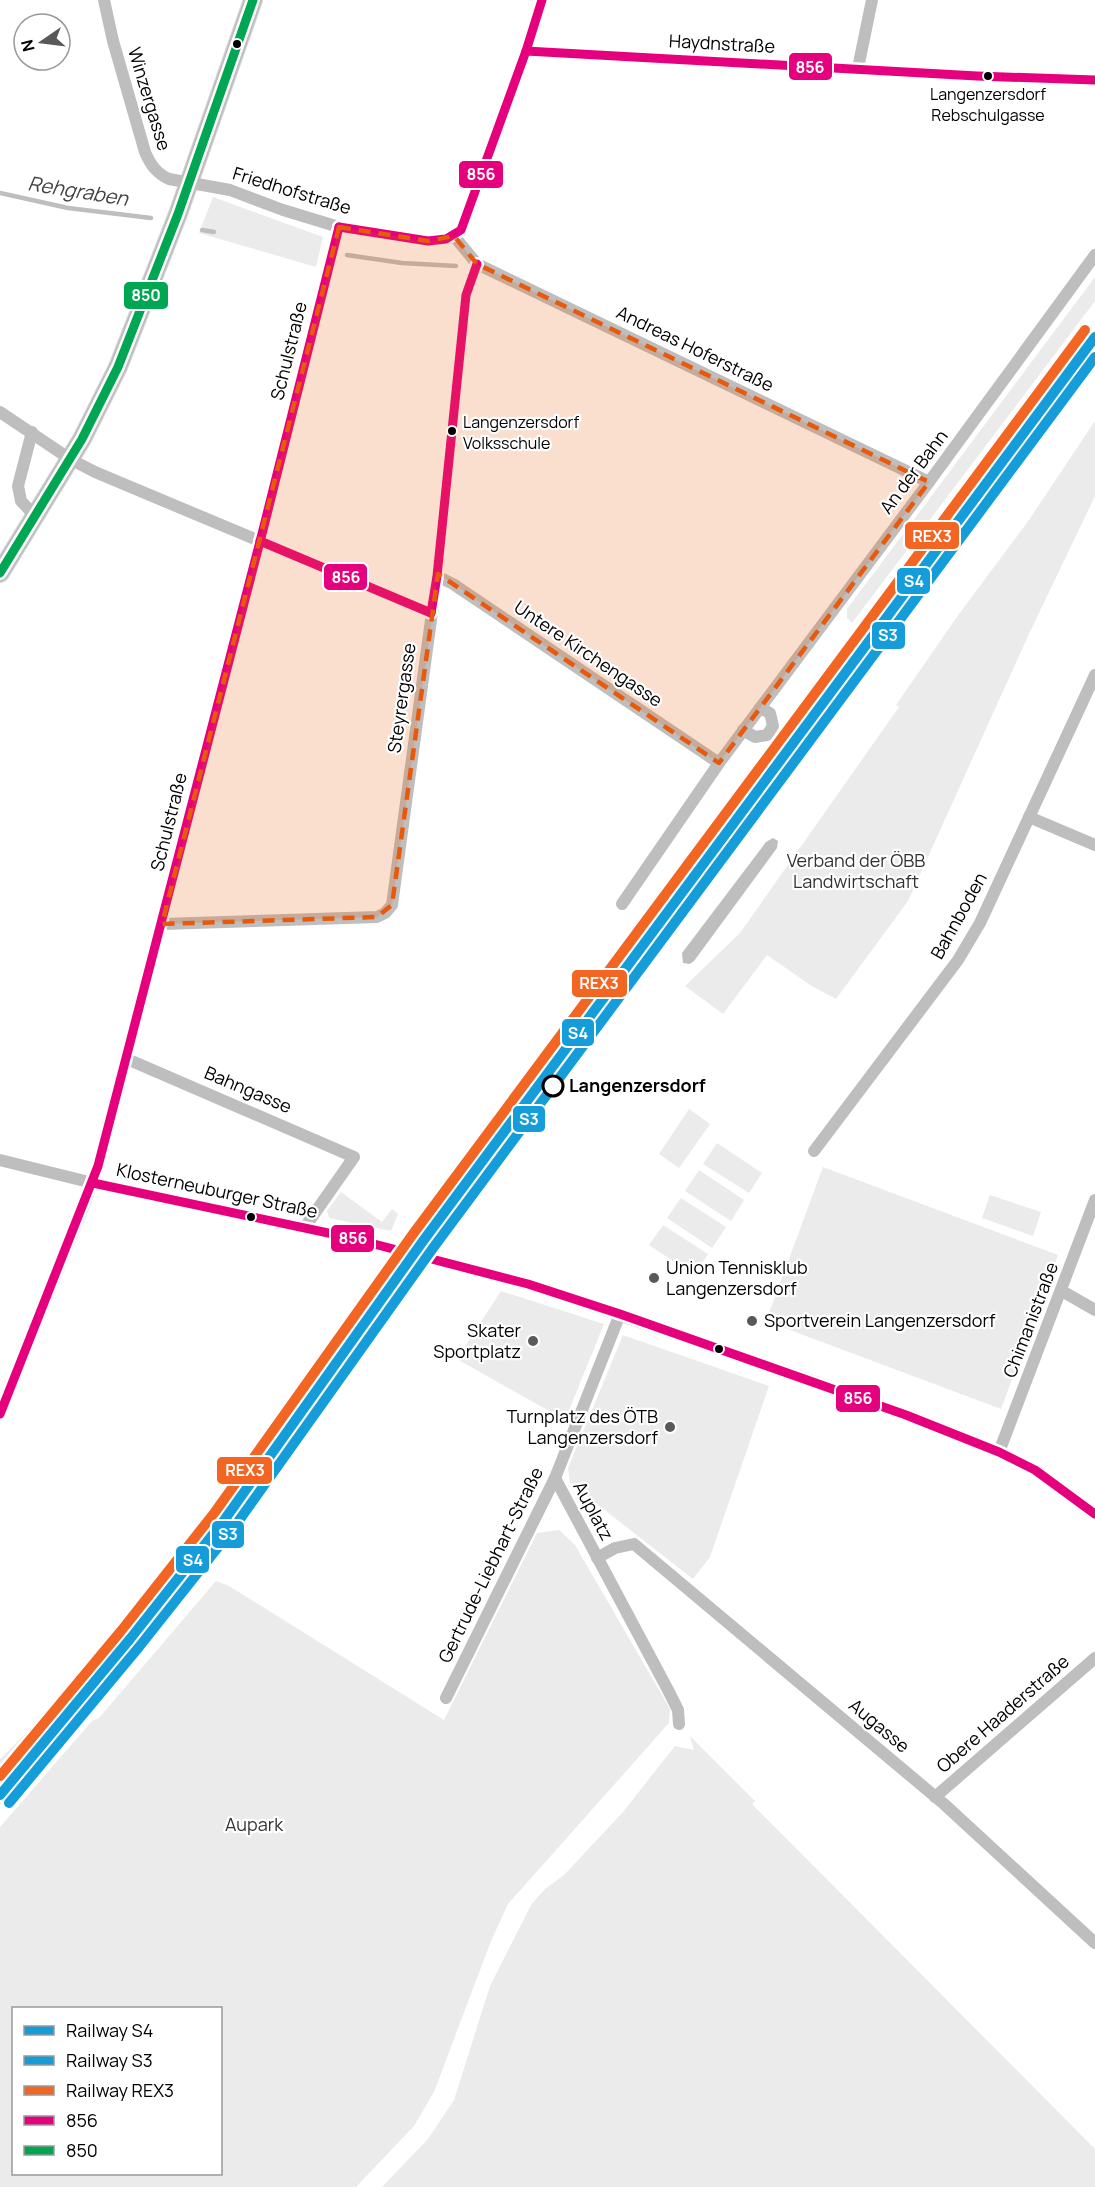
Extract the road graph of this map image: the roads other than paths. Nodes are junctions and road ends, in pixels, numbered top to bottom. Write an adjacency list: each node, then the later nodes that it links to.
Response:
1 (104, 0): 8 (street, Winzergasse)
2 (253, 0): 8 (main road)
3 (542, 0): 5 (street)
4 (872, 0): 6 (street)
5 (526, 51): 6 (street, Haydnstraße); 10 (street)
6 (858, 68): 7 (street, Haydnstraße)
7 (1095, 80)
8 (189, 182): 9 (street, Friedhofstraße); 15 (main road)
9 (339, 227): 10 (street, Friedhofstraße); 18 (street, Schulstraße)
10 (454, 237): 12 (street, Andreas Hoferstraße)
11 (1095, 255): 16 (street, An der Bahn)
12 (477, 264): 16 (street, Andreas Hoferstraße); 20 (street, Steyrergasse)
13 (0, 412): 14 (street)
14 (32, 432): 15 (street); 17 (street)
15 (70, 459): 17 (main road); 18 (street)
16 (929, 482): 23 (street, An der Bahn)
17 (35, 516): 19 (main road)
18 (260, 541): 21 (street); 29 (street, Schulstraße)
19 (0, 573)
20 (437, 576): 21 (street, Steyrergasse); 25 (street, Untere Kirchengasse)
21 (431, 613): 29 (street, Steyrergasse)
22 (1095, 675): 26 (street, Bahnboden)
23 (760, 708): 24 (street, An der Bahn); 24 (street)
24 (743, 730): 25 (street, An der Bahn)
25 (719, 763): 28 (street, An der Bahn)
26 (1029, 817): 27 (street); 31 (street, Bahnboden)
27 (1095, 845)
28 (622, 904)
29 (162, 924): 30 (street, Schulstraße)
30 (127, 1059): 33 (street, Schulstraße); 35 (street, Bahngasse)
31 (814, 1151)
32 (0, 1160): 33 (street, Klosterneuburger Straße)
33 (93, 1183): 35 (street, Klosterneuburger Straße); 39 (street, Schulstraße)
34 (1095, 1200): 36 (street, Chimanistraße)
35 (305, 1227): 38 (street, Klosterneuburger Straße)
36 (1062, 1291): 37 (street); 40 (street, Chimanistraße)
37 (1095, 1310)
38 (620, 1314): 40 (street, Klosterneuburger Straße); 41 (street, Gertrude-Liebhart-Straße)
39 (0, 1414)
40 (999, 1452): 42 (street, Klosterneuburger Straße)
41 (555, 1478): 44 (street, Auplatz); 46 (street, Gertrude-Liebhart-Straße)
42 (1095, 1514)
43 (634, 1544): 44 (street, Auplatz); 48 (street, Augasse)
44 (597, 1558): 47 (street)
45 (1095, 1658): 48 (street, Obere Haaderstraße)
46 (446, 1698)
47 (680, 1724)
48 (935, 1797): 49 (street, Augasse)
49 (1095, 1943)

